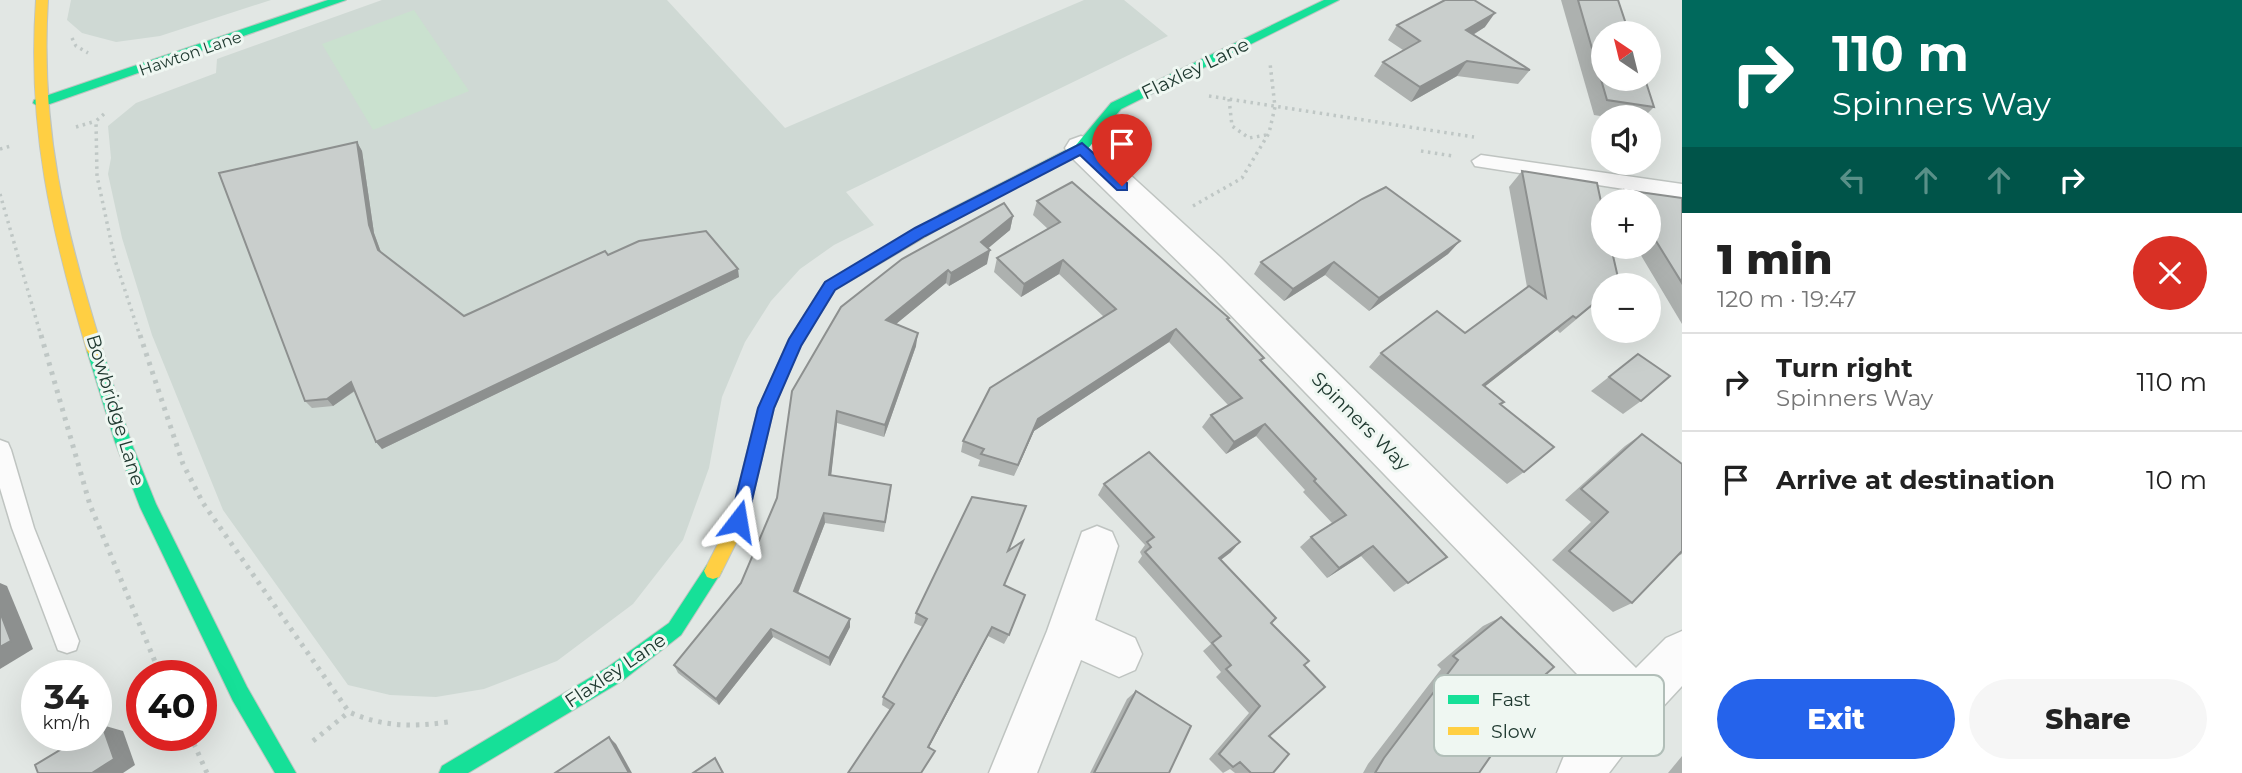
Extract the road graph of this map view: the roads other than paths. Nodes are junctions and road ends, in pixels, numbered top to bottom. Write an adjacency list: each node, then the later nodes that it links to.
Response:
1 (42, 0): 4 (street, Bowbridge Lane)
2 (340, 0): 4 (street, Hawton Lane)
3 (1333, 0): 5 (street, Flaxley Lane)
4 (39, 103): 17 (street, Bowbridge Lane)
5 (1082, 148): 14 (street, Spinners Way); 18 (street, Flaxley Lane)
6 (1481, 161): 7 (lane)
7 (1682, 191)
8 (0, 450): 11 (lane)
9 (1097, 546): 10 (street)
10 (1069, 631): 12 (street); 19 (street)
11 (67, 641)
12 (1119, 654)
13 (1682, 654): 15 (street)
14 (1610, 675)
15 (1661, 675)
16 (1594, 756): 20 (street)
17 (286, 773)
18 (449, 773)
19 (1013, 773)
20 (1581, 773)

